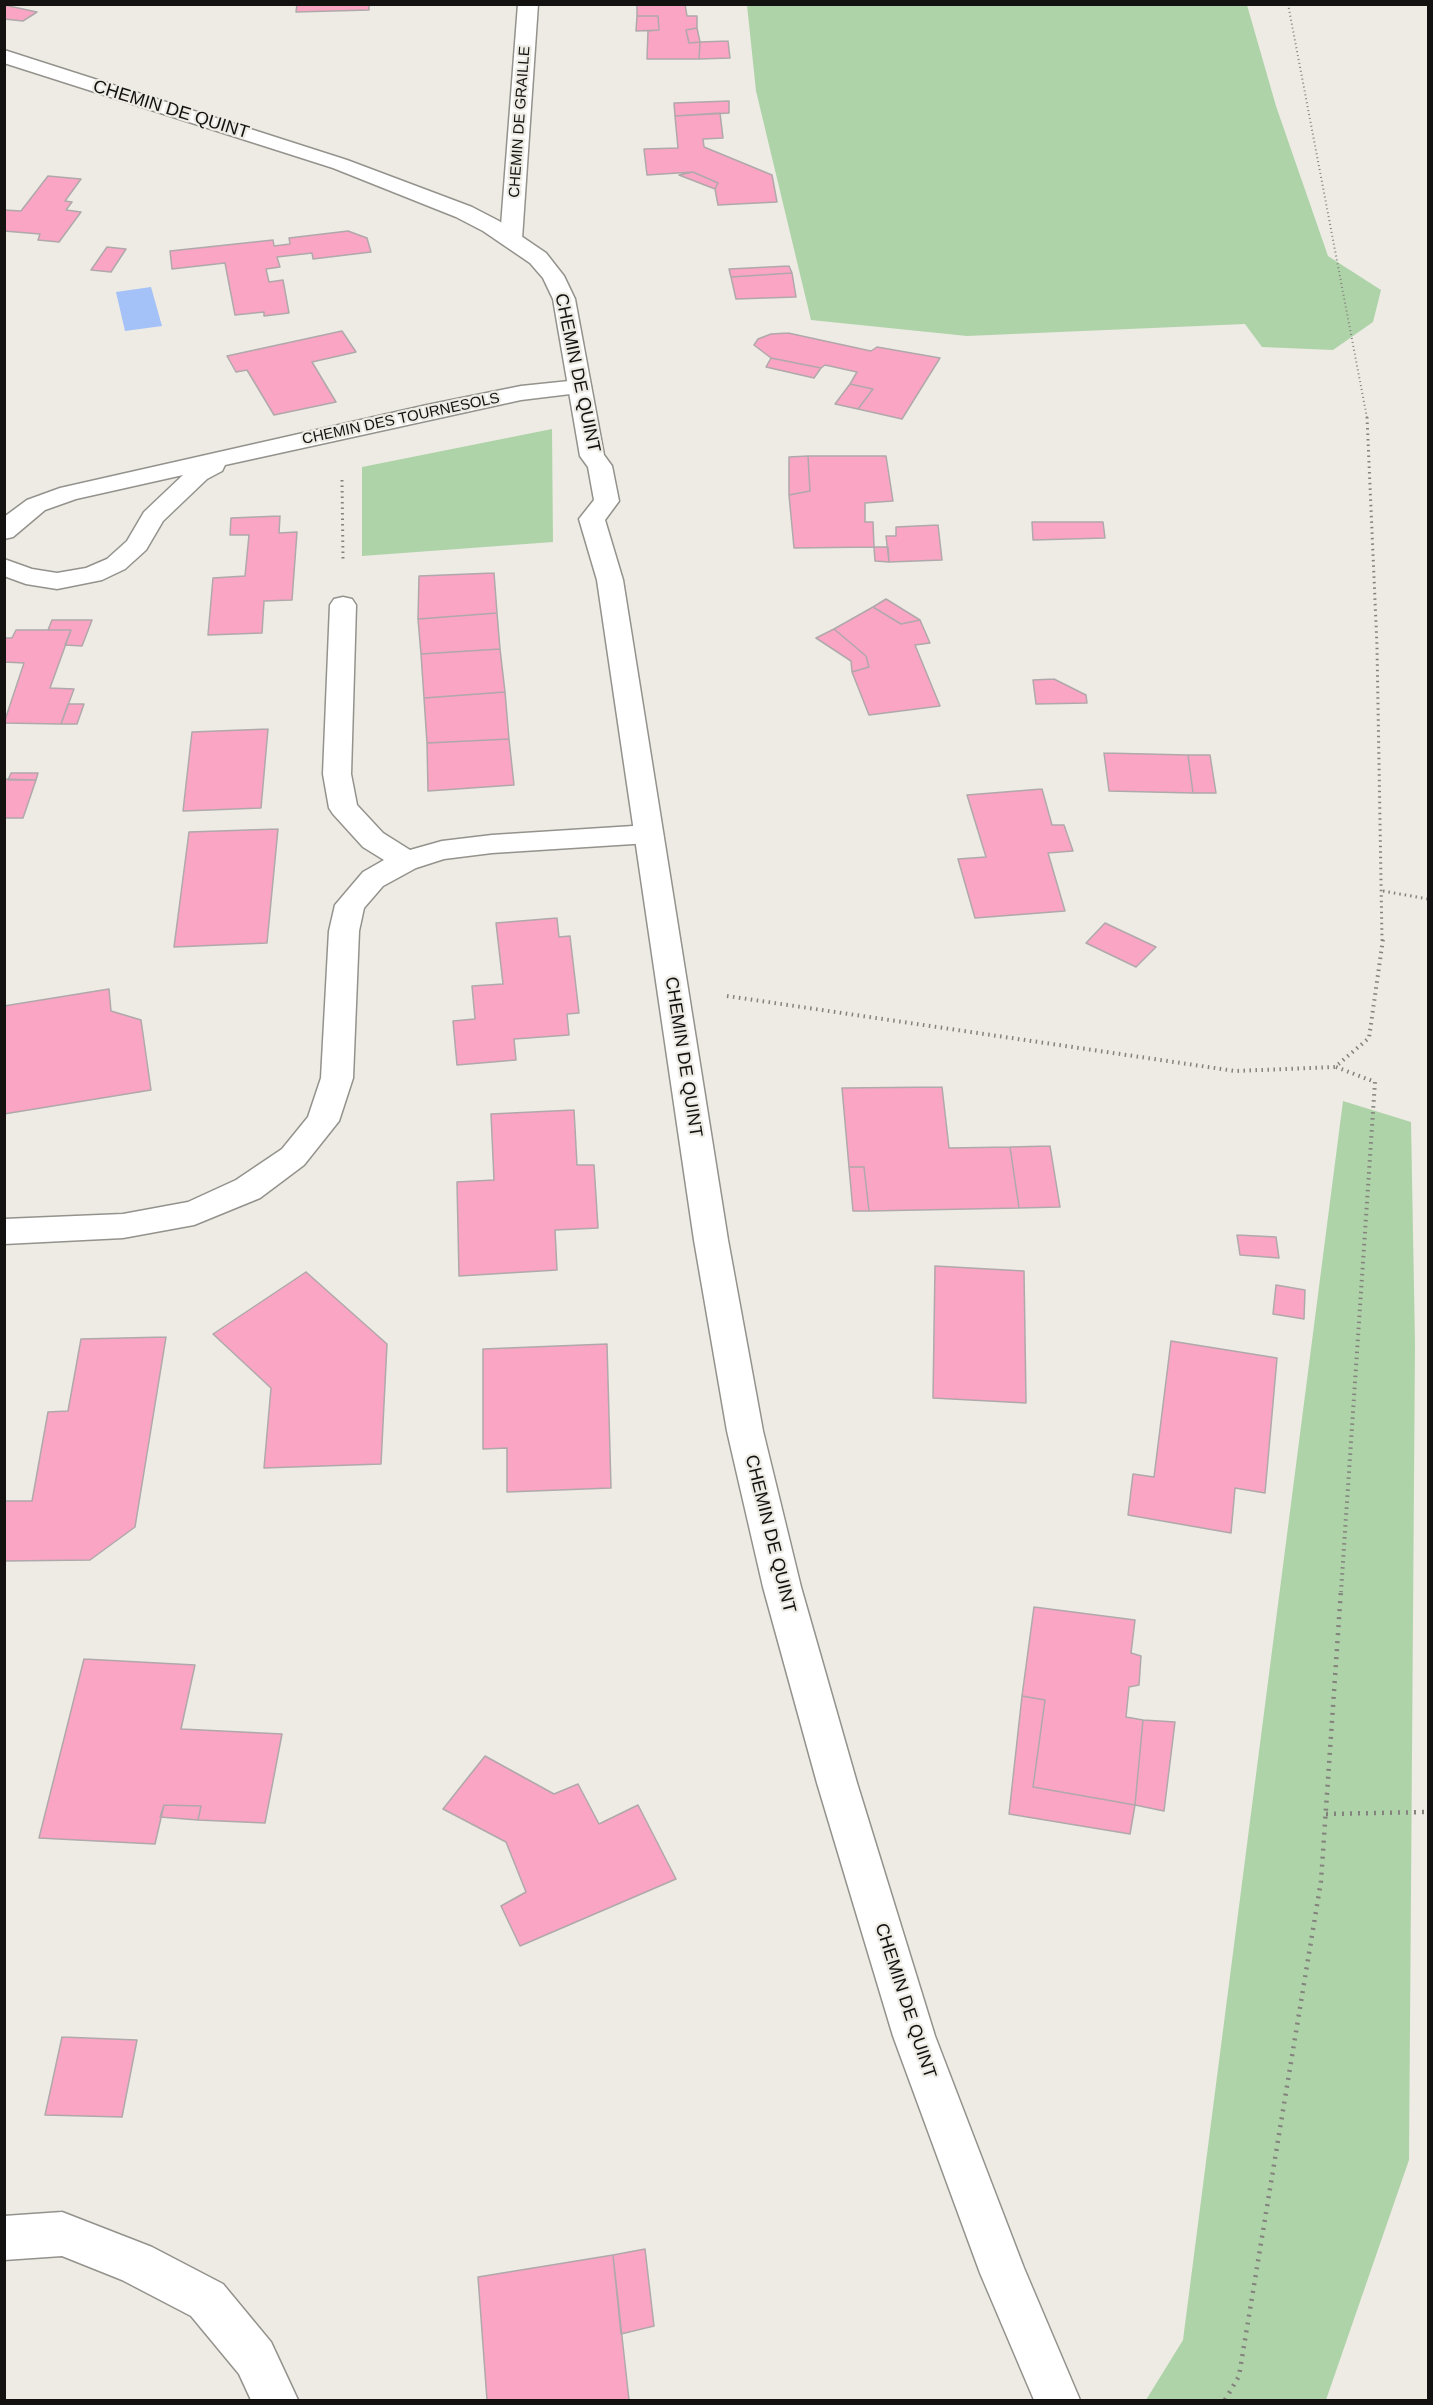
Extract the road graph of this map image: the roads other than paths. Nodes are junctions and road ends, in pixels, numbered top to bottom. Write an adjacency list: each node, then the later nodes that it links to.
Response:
1 (528, 4): 3 (street, CHEMIN DE GRAILLE)
2 (4, 56): 3 (street, CHEMIN DE QUINT)
3 (511, 239): 4 (street, CHEMIN DE QUINT)
4 (579, 387): 5 (street, CHEMIN DES TOURNESOLS); 9 (street, CHEMIN DE QUINT)
5 (225, 459): 6 (street, CHEMIN DES TOURNESOLS); 7 (street, CHEMIN DES TOURNESOLS)
6 (4, 532)
7 (4, 567)
8 (343, 605): 10 (street)
9 (649, 834): 10 (street); 14 (street, CHEMIN DE QUINT)
10 (406, 861): 11 (street)
11 (4, 1232)
12 (4, 2238): 13 (street)
13 (275, 2400)
14 (1057, 2400)

